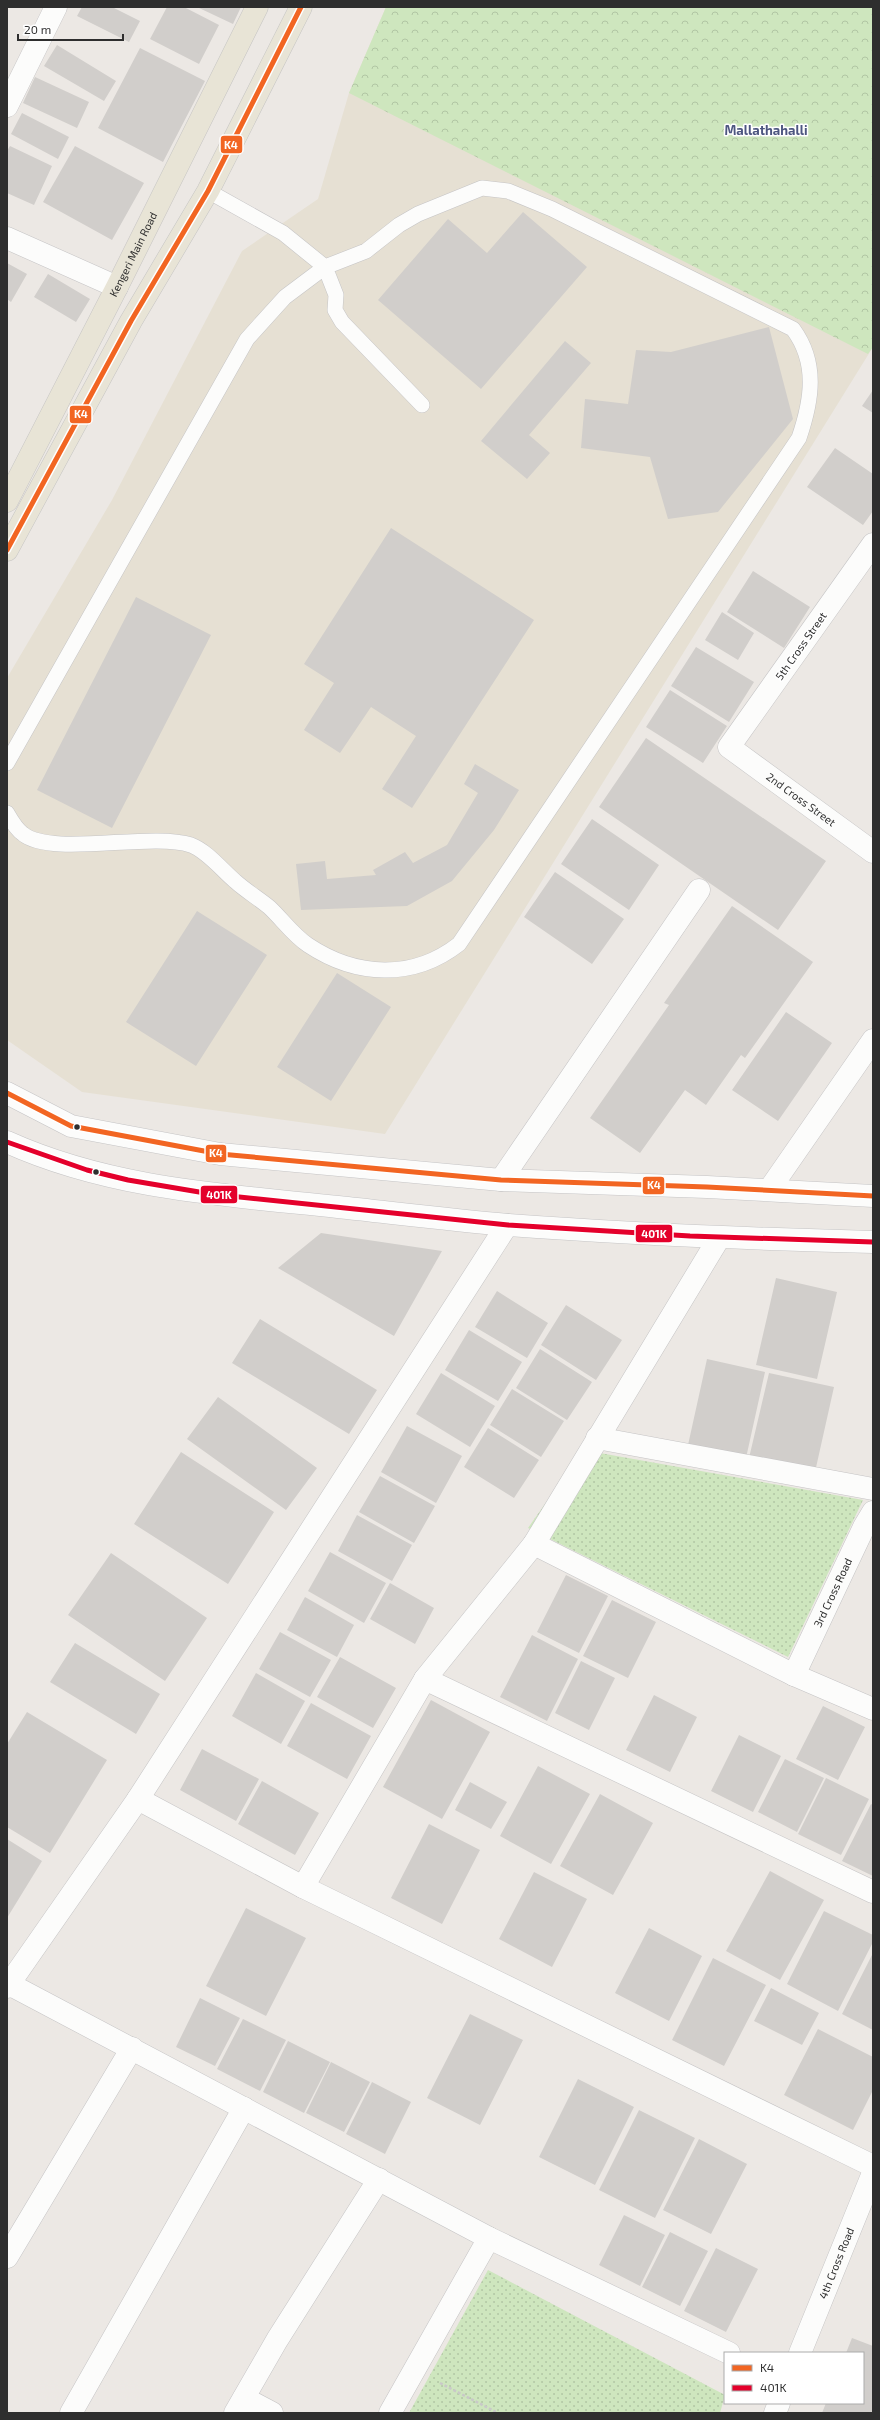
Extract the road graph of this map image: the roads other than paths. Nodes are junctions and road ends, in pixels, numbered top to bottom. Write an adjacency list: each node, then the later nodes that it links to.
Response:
1 (56, 7): 4 (street)
2 (257, 7): 8 (main road, Kengeri Main Road)
3 (301, 7): 5 (main road)
4 (7, 106)
5 (208, 191): 7 (lane); 12 (main road)
6 (7, 238): 8 (street)
7 (325, 267): 9 (lane); 14 (lane); 15 (lane)
8 (118, 287): 10 (main road, Kengeri Main Road)
9 (422, 405)
10 (7, 501)
11 (872, 548): 13 (street, 5th Cross Street)
12 (7, 550)
13 (729, 747): 16 (street, 2nd Cross Street)
14 (7, 763)
15 (7, 813)
16 (873, 852)
17 (699, 890): 21 (street)
18 (873, 1040): 22 (street)
19 (7, 1093): 21 (street)
20 (7, 1142): 24 (street)
21 (501, 1180): 22 (street)
22 (769, 1190): 23 (street)
23 (873, 1196)
24 (507, 1225): 25 (street); 34 (street)
25 (720, 1238): 26 (street); 27 (street)
26 (873, 1242)
27 (597, 1438): 28 (street); 30 (street)
28 (873, 1489)
29 (873, 1512): 31 (street, 3rd Cross Road)
30 (534, 1544): 31 (street); 32 (street)
31 (794, 1674): 33 (street)
32 (425, 1679): 35 (street); 36 (street)
33 (873, 1710)
34 (138, 1799): 35 (street); 37 (street)
35 (303, 1887): 40 (street)
36 (873, 1892)
37 (8, 1985): 38 (street)
38 (132, 2048): 39 (street); 44 (street)
39 (244, 2108): 42 (street); 49 (street)
40 (873, 2166)
41 (873, 2173): 46 (street, 4th Cross Road)
42 (379, 2179): 43 (street); 48 (street)
43 (489, 2238): 45 (street); 51 (street)
44 (7, 2257)
45 (727, 2352)
46 (800, 2352)
47 (778, 2404): 52 (street)
48 (240, 2405): 50 (street)
49 (71, 2413)
50 (272, 2413)
51 (390, 2413)
52 (774, 2413)

